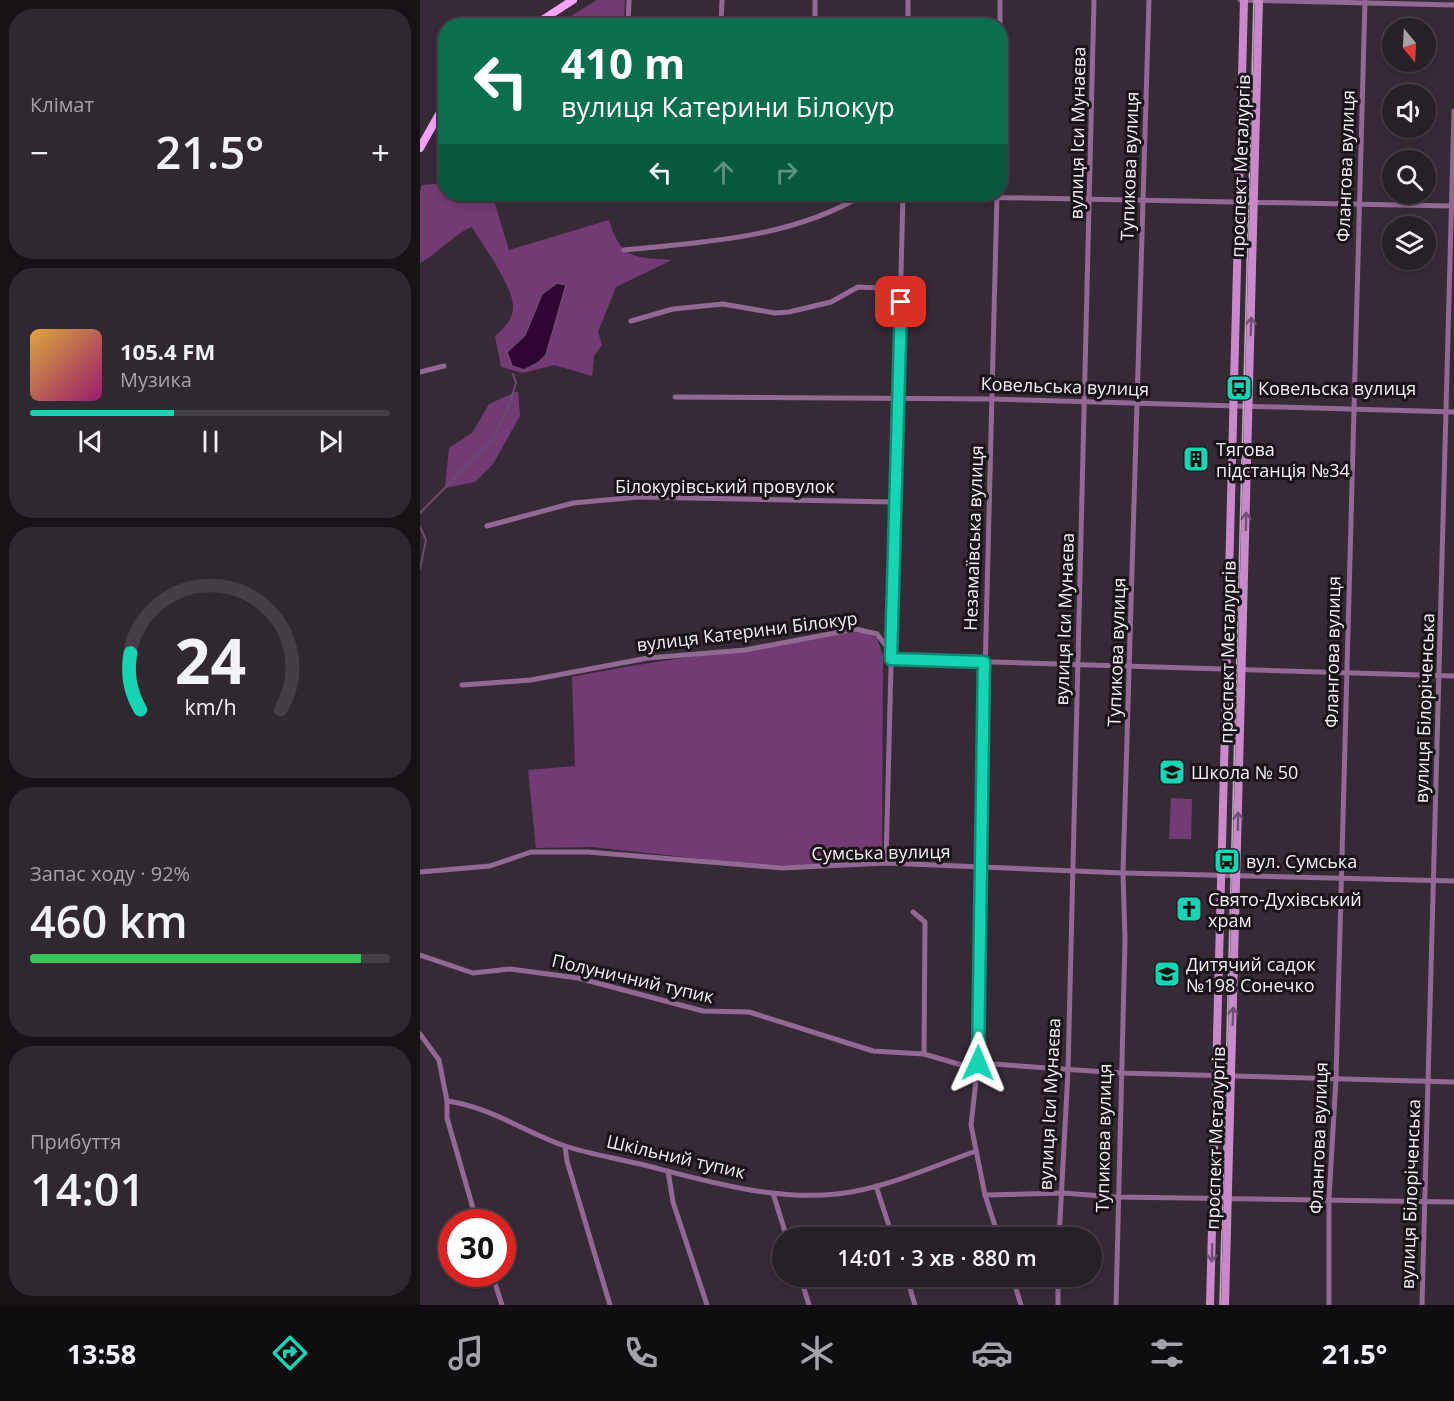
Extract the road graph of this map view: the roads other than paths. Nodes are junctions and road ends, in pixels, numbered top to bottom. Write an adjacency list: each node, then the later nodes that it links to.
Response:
1 (573, 0): 13 (main road)
2 (629, 0): 14 (street)
3 (722, 0): 15 (street)
4 (815, 0): 16 (street)
5 (908, 0): 17 (street)
6 (1000, 0): 18 (street)
7 (1095, 0): 23 (street, вулиця Іси Мунаєва)
8 (1149, 0): 24 (street, Тупикова вулиця)
9 (1243, 0): 10 (street); 28 (main road, проспект Металургів)
10 (1259, 0): 11 (street); 29 (main road, проспект Металургів)
11 (1365, 1): 12 (street); 30 (street, Флангова вулиця)
12 (1454, 5)
13 (545, 18)
14 (628, 18)
15 (721, 18)
16 (815, 18)
17 (908, 18)
18 (1000, 18)
19 (1454, 111): 31 (street, вулиця Білоріченська)
20 (438, 116): 21 (main road)
21 (420, 148)
22 (1008, 195): 23 (street)
23 (1090, 197): 24 (street); 40 (street, вулиця Іси Мунаєва)
24 (1143, 199): 28 (street); 41 (street, Тупикова вулиця)
25 (850, 201): 32 (street)
26 (903, 201): 33 (street)
27 (996, 201): 39 (street, Незамаївська вулиця)
28 (1239, 202): 29 (street); 42 (main road, проспект Металургів)
29 (1254, 202): 30 (street); 43 (main road, проспект Металургів, one-way to 29)
30 (1358, 204): 31 (street); 44 (street, Флангова вулиця)
31 (1453, 206): 45 (street, вулиця Білоріченська)
32 (624, 250)
33 (901, 289): 34 (street); 38 (street)
34 (631, 321)
35 (444, 366): 36 (street)
36 (420, 372)
37 (675, 396): 38 (street, Ковельська вулиця)
38 (899, 397): 39 (street, Ковельська вулиця); 47 (street)
39 (991, 399): 40 (street, Ковельська вулиця); 50 (street, Незамаївська вулиця)
40 (1084, 402): 41 (street, Ковельська вулиця); 51 (street, вулиця Іси Мунаєва)
41 (1138, 403): 42 (street, Ковельська вулиця); 52 (street, Тупикова вулиця)
42 (1234, 407): 43 (street, Ковельська вулиця); 53 (main road, проспект Металургів)
43 (1248, 408): 44 (street, Ковельська вулиця); 54 (main road, проспект Металургів, one-way to 43)
44 (1353, 409): 45 (street, Ковельська вулиця); 55 (street, Флангова вулиця)
45 (1446, 412): 46 (street, Ковельська вулиця); 56 (street, вулиця Білоріченська)
46 (1454, 412)
47 (894, 502): 48 (street, Білокурівський провулок); 49 (street)
48 (487, 526)
49 (891, 659): 50 (street); 58 (street, вулиця Катерини Білокур); 59 (street)
50 (984, 662): 51 (street); 60 (street, Незамаївська вулиця)
51 (1077, 665): 52 (street); 61 (street, вулиця Іси Мунаєва)
52 (1131, 668): 53 (street); 63 (street, Тупикова вулиця)
53 (1227, 670): 54 (street); 64 (main road, проспект Металургів)
54 (1242, 670): 55 (street); 65 (main road, проспект Металургів, one-way to 54)
55 (1347, 672): 56 (street); 66 (street, Флангова вулиця)
56 (1440, 675): 57 (street); 67 (street, вулиця Білоріченська)
57 (1454, 675)
58 (462, 685)
59 (886, 863): 60 (street, Сумська вулиця); 62 (street, Сумська вулиця)
60 (980, 866): 61 (street, Сумська вулиця); 73 (street, Незамаївська вулиця)
61 (1072, 871): 63 (street, Сумська вулиця); 74 (street, вулиця Іси Мунаєва)
62 (420, 872)
63 (1123, 873): 64 (street, Сумська вулиця); 75 (street, Тупикова вулиця)
64 (1221, 875): 65 (street, Сумська вулиця); 76 (main road, проспект Металургів)
65 (1237, 875): 66 (street, Сумська вулиця); 77 (main road, проспект Металургів, one-way to 65)
66 (1341, 878): 67 (street, Сумська вулиця); 78 (street, Флангова вулиця)
67 (1434, 880): 68 (street, Сумська вулиця); 79 (street, вулиця Білоріченська)
68 (1454, 881)
69 (913, 912): 72 (street)
70 (420, 955): 72 (street, Полуничний тупик)
71 (420, 1034): 81 (street)
72 (924, 1054): 73 (street, Полуничний тупик)
73 (978, 1063): 74 (street, Полуничний тупик); 83 (street, Незамаївська вулиця)
74 (1068, 1071): 75 (street, Полуничний тупик); 87 (street, вулиця Іси Мунаєва)
75 (1120, 1073): 76 (street, Полуничний тупик); 89 (street, Тупикова вулиця)
76 (1216, 1077): 77 (street, Полуничний тупик); 90 (main road, проспект Металургів)
77 (1232, 1077): 78 (street, Полуничний тупик); 91 (main road, проспект Металургів)
78 (1336, 1080): 79 (street, Полуничний тупик); 92 (street, Флангова вулиця)
79 (1429, 1082): 80 (street, Полуничний тупик); 93 (street, вулиця Білоріченська)
80 (1454, 1082)
81 (447, 1101): 82 (street, Шкільний тупик); 95 (street)
82 (565, 1146): 84 (street, Шкільний тупик); 106 (street)
83 (976, 1151): 85 (street, Шкільний тупик); 88 (street, Незамаївська вулиця)
84 (668, 1171): 86 (street, Шкільний тупик); 107 (street)
85 (876, 1186): 86 (street, Шкільний тупик); 97 (street)
86 (773, 1193): 96 (street)
87 (1063, 1193): 88 (street); 89 (street); 99 (street, вулиця Іси Мунаєва)
88 (985, 1195): 98 (street, Незамаївська вулиця)
89 (1116, 1197): 90 (street); 112 (street, Тупикова вулиця)
90 (1213, 1198): 91 (street); 113 (main road, проспект Металургів, one-way to 113)
91 (1228, 1198): 92 (street); 114 (main road, проспект Металургів)
92 (1329, 1198): 93 (street); 115 (street, Флангова вулиця)
93 (1423, 1201): 94 (street); 116 (street, вулиця Білоріченська)
94 (1454, 1202)
95 (473, 1209)
96 (784, 1227)
97 (889, 1227)
98 (995, 1227)
99 (1059, 1227)
100 (496, 1287): 105 (street)
101 (803, 1287): 108 (street)
102 (909, 1287): 109 (street)
103 (1015, 1287): 110 (street)
104 (1058, 1287): 111 (street)
105 (502, 1305)
106 (610, 1305)
107 (707, 1305)
108 (809, 1305)
109 (915, 1305)
110 (1021, 1305)
111 (1058, 1305)
112 (1116, 1305)
113 (1210, 1305)
114 (1225, 1305)
115 (1329, 1305)
116 (1422, 1305)

